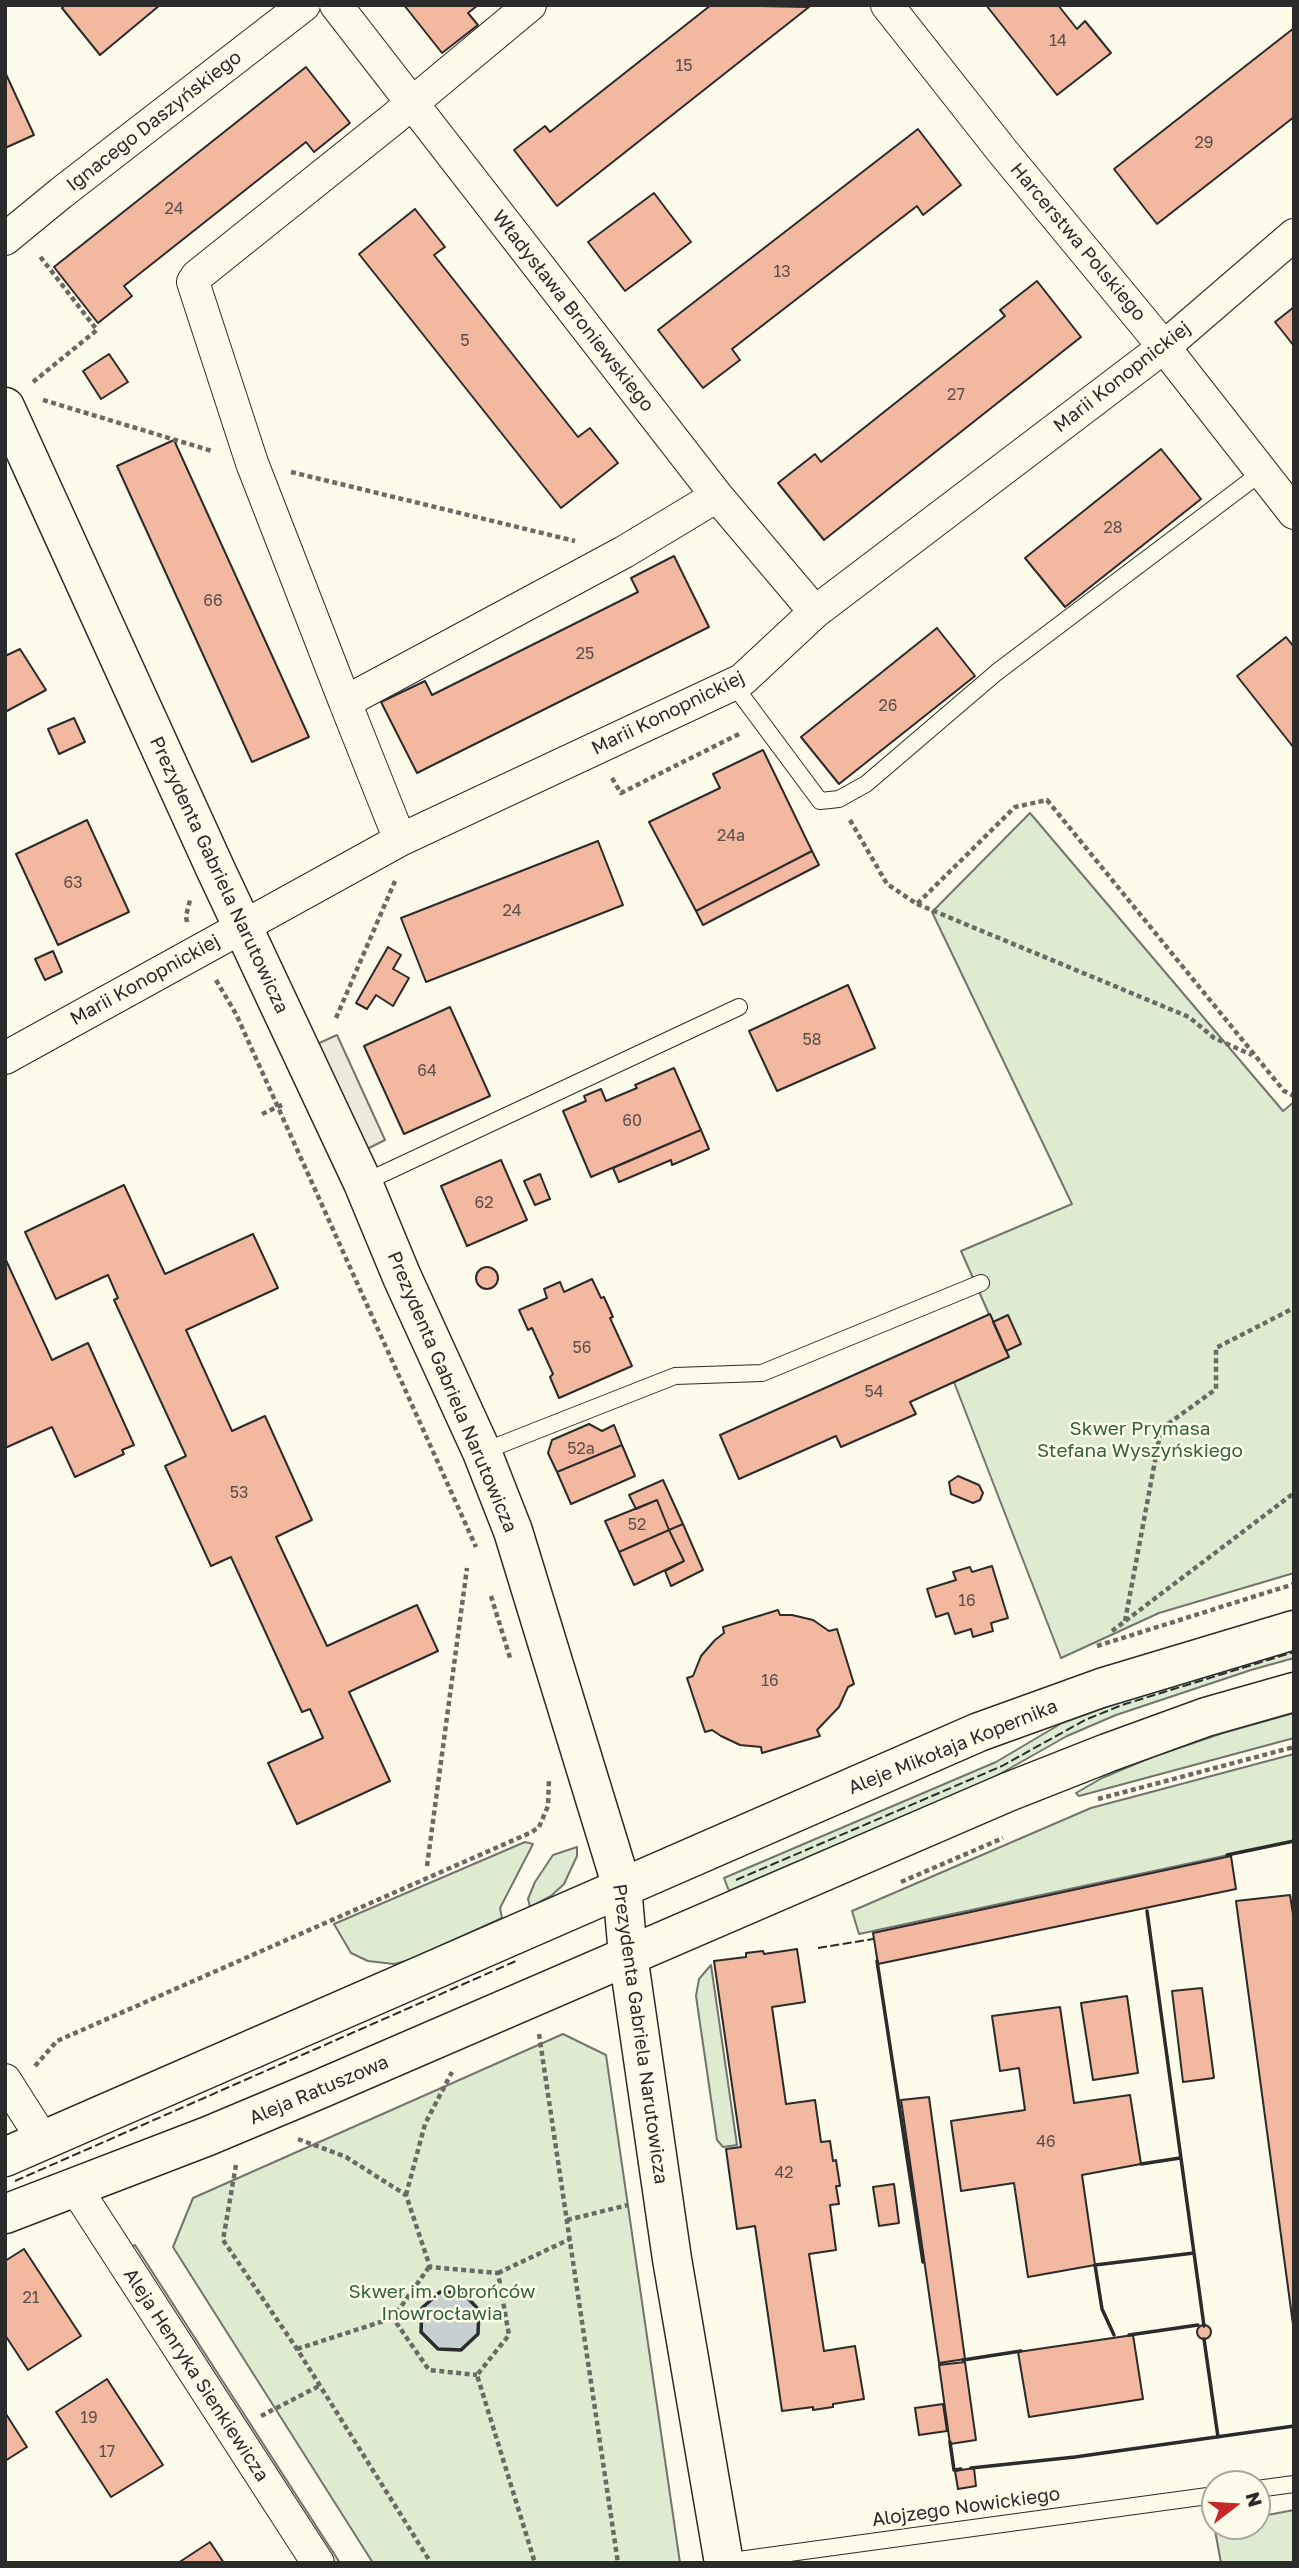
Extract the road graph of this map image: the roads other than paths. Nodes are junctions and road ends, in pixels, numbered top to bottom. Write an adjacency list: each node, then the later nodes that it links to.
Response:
1 (304, 5): 7 (street, Ignacego Daszyńskiego)
2 (336, 5): 5 (street, Władysława Broniewskiego)
3 (530, 5): 5 (street)
4 (887, 5): 8 (street, Harcerstwa Polskiego)
5 (411, 103): 11 (street, Władysława Broniewskiego); 15 (street)
6 (1294, 235): 8 (street, Marii Konopnickiej)
7 (18, 242)
8 (1164, 347): 10 (street, Harcerstwa Polskiego); 13 (street, Marii Konopnickiej)
9 (26, 396): 17 (street, Prezydenta Gabriela Narutowicza)
10 (1262, 472): 12 (street, Harcerstwa Polskiego); 14 (lane)
11 (717, 496): 13 (street, Władysława Broniewskiego); 15 (street)
12 (1294, 513)
13 (815, 612): 14 (street, Marii Konopnickiej)
14 (733, 684): 16 (street, Marii Konopnickiej)
15 (345, 702): 16 (street)
16 (400, 840): 17 (street, Marii Konopnickiej)
17 (242, 927): 19 (street, Marii Konopnickiej); 20 (street, Prezydenta Gabriela Narutowicza)
18 (739, 1007): 20 (lane)
19 (5, 1058)
20 (363, 1183): 22 (street, Prezydenta Gabriela Narutowicza)
21 (981, 1283): 22 (lane)
22 (482, 1452): 25 (street, Prezydenta Gabriela Narutowicza)
23 (1294, 1630): 25 (street, Aleje Mikołaja Kopernika)
24 (1294, 1692): 26 (street)
25 (622, 1887): 26 (street, Prezydenta Gabriela Narutowicza); 28 (street)
26 (628, 1955): 30 (street, Aleja Ratuszowa); 35 (street, Prezydenta Gabriela Narutowicza)
27 (8, 2084): 28 (street)
28 (43, 2140): 29 (street)
29 (5, 2157)
30 (75, 2187): 31 (street, Aleja Ratuszowa); 36 (street, Aleja Henryka Sienkiewicza)
31 (5, 2214)
32 (1294, 2484): 33 (lane)
33 (1271, 2487)
34 (1201, 2497): 35 (lane, Alojzego Nowickiego)
35 (724, 2562)
36 (318, 2563)

